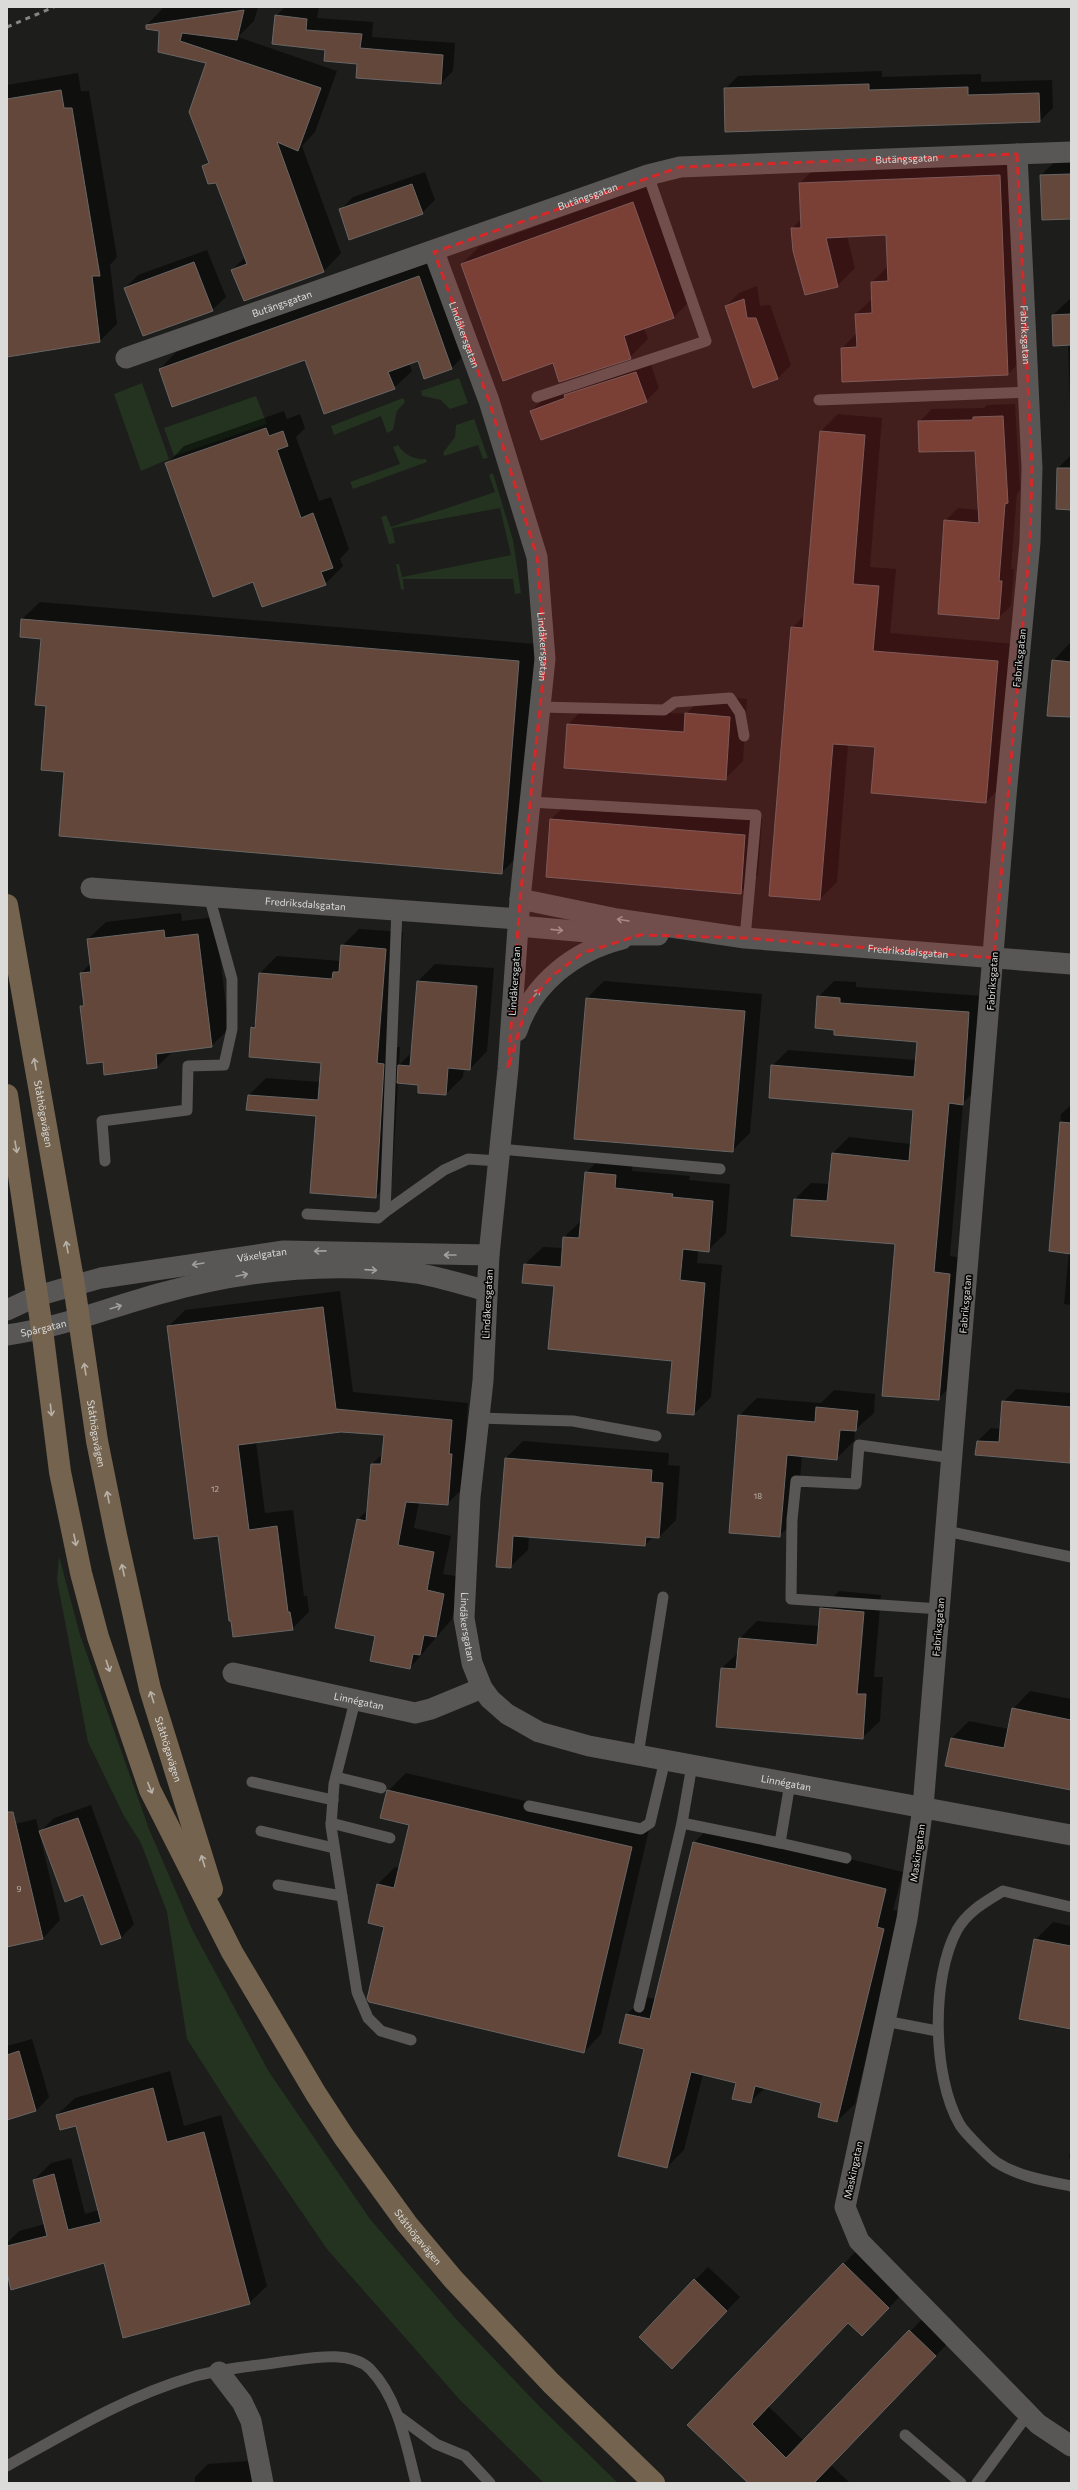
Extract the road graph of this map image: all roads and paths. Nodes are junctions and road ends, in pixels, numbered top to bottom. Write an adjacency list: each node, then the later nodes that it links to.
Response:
1 (1071, 152): 2 (street, Butängsgatan)
2 (1017, 154): 3 (street, Butängsgatan); 6 (street, Fabriksgatan)
3 (648, 175): 4 (street, Butängsgatan); 7 (lane)
4 (434, 252): 5 (street, Butängsgatan); 9 (street, Lindåkersgatan)
5 (126, 358)
6 (1029, 392): 8 (lane); 20 (street, Fabriksgatan)
7 (537, 397)
8 (819, 400)
9 (540, 707): 10 (lane); 11 (street, Lindåkersgatan)
10 (744, 736)
11 (530, 802): 14 (street, Lindåkersgatan); 19 (lane)
12 (92, 888): 13 (street, Fredriksdalsgatan)
13 (209, 896): 16 (street, Fredriksdalsgatan); 25 (lane)
14 (520, 899): 17 (street, Lindåkersgatan); 19 (street, Fredriksdalsgatan, one-way to 14)
15 (7, 906): 30 (main road, Ståthögavägen, one-way to 15)
16 (397, 910): 17 (street, Fredriksdalsgatan); 27 (lane)
17 (519, 923): 18 (street, Fredriksdalsgatan, one-way to 18); 22 (street, Lindåkersgatan)
18 (640, 935): 19 (street, Fredriksdalsgatan); 22 (street, Fredriksdalsgatan, one-way to 18)
19 (745, 938): 20 (street, Fredriksdalsgatan)
20 (994, 958): 21 (street, Fredriksdalsgatan); 39 (street, Fabriksgatan)
21 (1071, 964)
22 (508, 1069): 24 (street, Lindåkersgatan)
23 (7, 1094): 32 (main road, Ståthögavägen, one-way to 32)
24 (499, 1155): 26 (lane); 27 (lane); 29 (street, Lindåkersgatan)
25 (105, 1161)
26 (720, 1169)
27 (385, 1212): 28 (lane)
28 (307, 1214)
29 (489, 1255): 30 (street, Växelgatan, one-way to 30); 31 (street, Lindåkersgatan)
30 (74, 1285): 32 (street, Växelgatan); 34 (main road, Ståthögavägen)
31 (487, 1291): 34 (street, Växelgatan, one-way to 31); 37 (street, Lindåkersgatan)
32 (37, 1296): 33 (street); 35 (main road, Ståthögavägen)
33 (7, 1310)
34 (78, 1318): 35 (street, Spårgatan); 69 (main road, Ståthögavägen, one-way to 34)
35 (42, 1329): 36 (street, Spårgatan); 69 (main road, Ståthögavägen, one-way to 69)
36 (7, 1335)
37 (479, 1418): 38 (lane); 45 (street, Lindåkersgatan)
38 (656, 1436)
39 (952, 1458): 40 (street, Fabriksgatan); 43 (lane)
40 (946, 1531): 41 (lane); 43 (street, Fabriksgatan)
41 (1071, 1557)
42 (663, 1597): 48 (lane)
43 (940, 1609): 57 (street, Fabriksgatan)
44 (233, 1674): 46 (street, Linnégatan)
45 (482, 1688): 46 (street, Linnégatan); 47 (street, Lindåkersgatan)
46 (355, 1701): 51 (lane)
47 (507, 1714): 48 (street, Linnégatan)
48 (638, 1755): 49 (street, Linnégatan)
49 (665, 1760): 50 (street, Linnégatan); 56 (lane)
50 (692, 1766): 53 (street, Linnégatan); 59 (lane)
51 (336, 1777): 54 (lane); 55 (lane)
52 (252, 1782): 55 (lane)
53 (790, 1783): 57 (street, Linnégatan); 63 (lane)
54 (381, 1788)
55 (333, 1800): 58 (lane)
56 (529, 1806)
57 (923, 1807): 61 (street, Linnégatan); 71 (street, Maskingatan)
58 (331, 1823): 62 (lane); 64 (lane)
59 (682, 1823): 63 (lane); 70 (lane)
60 (261, 1831): 64 (lane)
61 (1071, 1835)
62 (390, 1838)
63 (780, 1843): 65 (lane)
64 (334, 1848): 67 (lane)
65 (846, 1858)
66 (278, 1886): 67 (lane)
67 (342, 1896): 73 (lane)
68 (1071, 1907): 72 (lane)
69 (232, 1952): 84 (main road, Ståthögavägen)
70 (639, 2006)
71 (885, 2021): 72 (lane); 76 (street, Maskingatan)
72 (937, 2031): 74 (lane)
73 (411, 2040)
74 (1071, 2186)
75 (219, 2372): 77 (lane); 80 (lane); 81 (street)
76 (1028, 2414): 79 (street, Maskingatan); 86 (lane)
77 (398, 2416): 82 (lane); 83 (lane)
78 (905, 2435): 85 (lane)
79 (1071, 2446)
80 (7, 2466)
81 (263, 2483)
82 (416, 2483)
83 (490, 2483)
84 (654, 2483)
85 (961, 2483)
86 (977, 2483)

